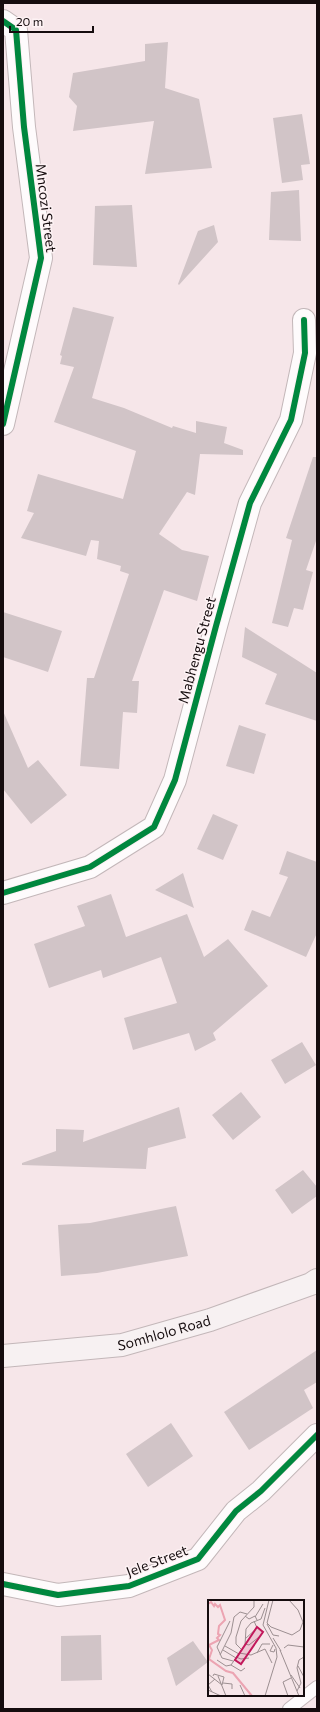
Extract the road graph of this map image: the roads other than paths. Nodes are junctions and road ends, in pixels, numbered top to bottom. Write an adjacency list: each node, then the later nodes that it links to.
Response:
1 (3, 21): 3 (street, Mncozi Street)
2 (304, 320): 4 (street, Mabhengu Street)
3 (3, 424)
4 (3, 893)
5 (317, 1280): 6 (street, Somhlolo Road)
6 (3, 1356)
7 (317, 1435): 8 (street, Jele Street)
8 (3, 1584)
9 (317, 1687): 10 (lane)
10 (289, 1709)

